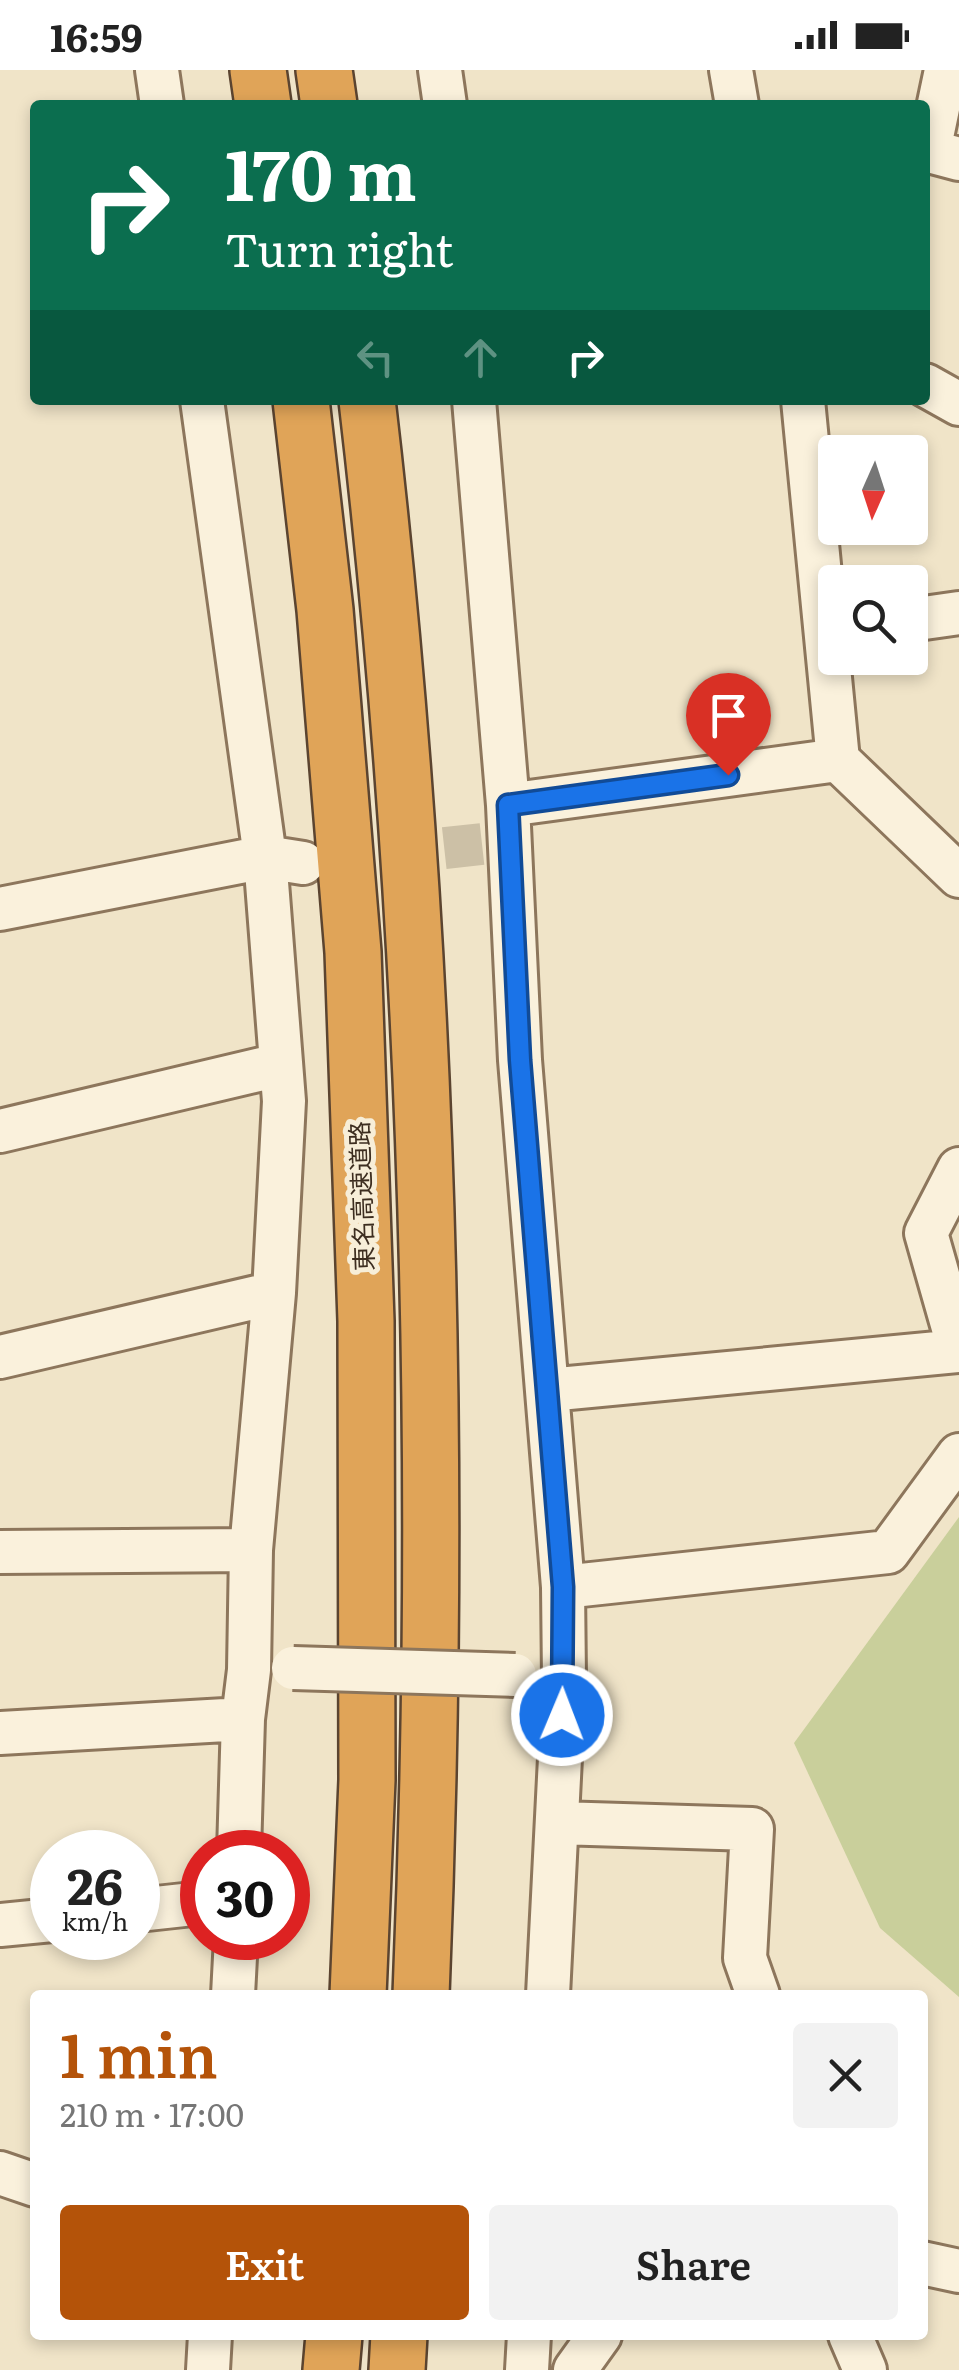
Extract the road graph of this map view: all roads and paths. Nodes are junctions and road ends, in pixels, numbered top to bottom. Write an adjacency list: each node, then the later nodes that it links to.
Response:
1 (157, 70): 7 (street)
2 (258, 70): 8 (highway)
3 (324, 70): 9 (highway)
4 (440, 70): 10 (street)
5 (731, 70): 11 (street)
6 (946, 70): 12 (street)
7 (161, 100)
8 (262, 100)
9 (328, 100)
10 (443, 100)
11 (736, 100)
12 (930, 146)
13 (930, 151): 14 (street)
14 (959, 159)
15 (930, 387): 16 (street)
16 (959, 404)
17 (203, 405): 28 (street)
18 (303, 405): 52 (highway, 東名高速道路)
19 (369, 405): 53 (highway)
20 (474, 405): 27 (street)
21 (805, 405): 22 (street)
22 (823, 565)
23 (959, 614): 24 (street)
24 (928, 618)
25 (833, 675): 26 (street)
26 (838, 760): 27 (street); 29 (street)
27 (508, 805): 37 (street)
28 (284, 860): 30 (street); 31 (street)
29 (959, 876)
30 (0, 909)
31 (280, 1064): 32 (street); 34 (street)
32 (0, 1132)
33 (959, 1169): 35 (street)
34 (274, 1293): 36 (street); 39 (street)
35 (959, 1350): 37 (street)
36 (0, 1358)
37 (548, 1390): 41 (street)
38 (959, 1455): 41 (street)
39 (252, 1550): 40 (street); 42 (street)
40 (0, 1552)
41 (563, 1587): 43 (street)
42 (249, 1670): 43 (street, bridge); 44 (street)
43 (564, 1679): 46 (street)
44 (242, 1719): 45 (street); 47 (street)
45 (0, 1733)
46 (558, 1823): 54 (street); 55 (street)
47 (239, 1830)
48 (30, 1922): 49 (street)
49 (0, 1925)
50 (235, 1960): 51 (street)
51 (233, 1990)
52 (358, 1990)
53 (422, 1990)
54 (548, 1990)
55 (756, 1990)
56 (0, 2173): 57 (street)
57 (30, 2183)
58 (928, 2264): 59 (street)
59 (959, 2272)
60 (210, 2340): 66 (street)
61 (334, 2340): 67 (highway)
62 (400, 2340): 68 (highway)
63 (528, 2340): 69 (street)
64 (597, 2340): 70 (street)
65 (852, 2340): 71 (street)
66 (208, 2370)
67 (331, 2370)
68 (397, 2370)
69 (526, 2370)
70 (576, 2370)
71 (866, 2370)

